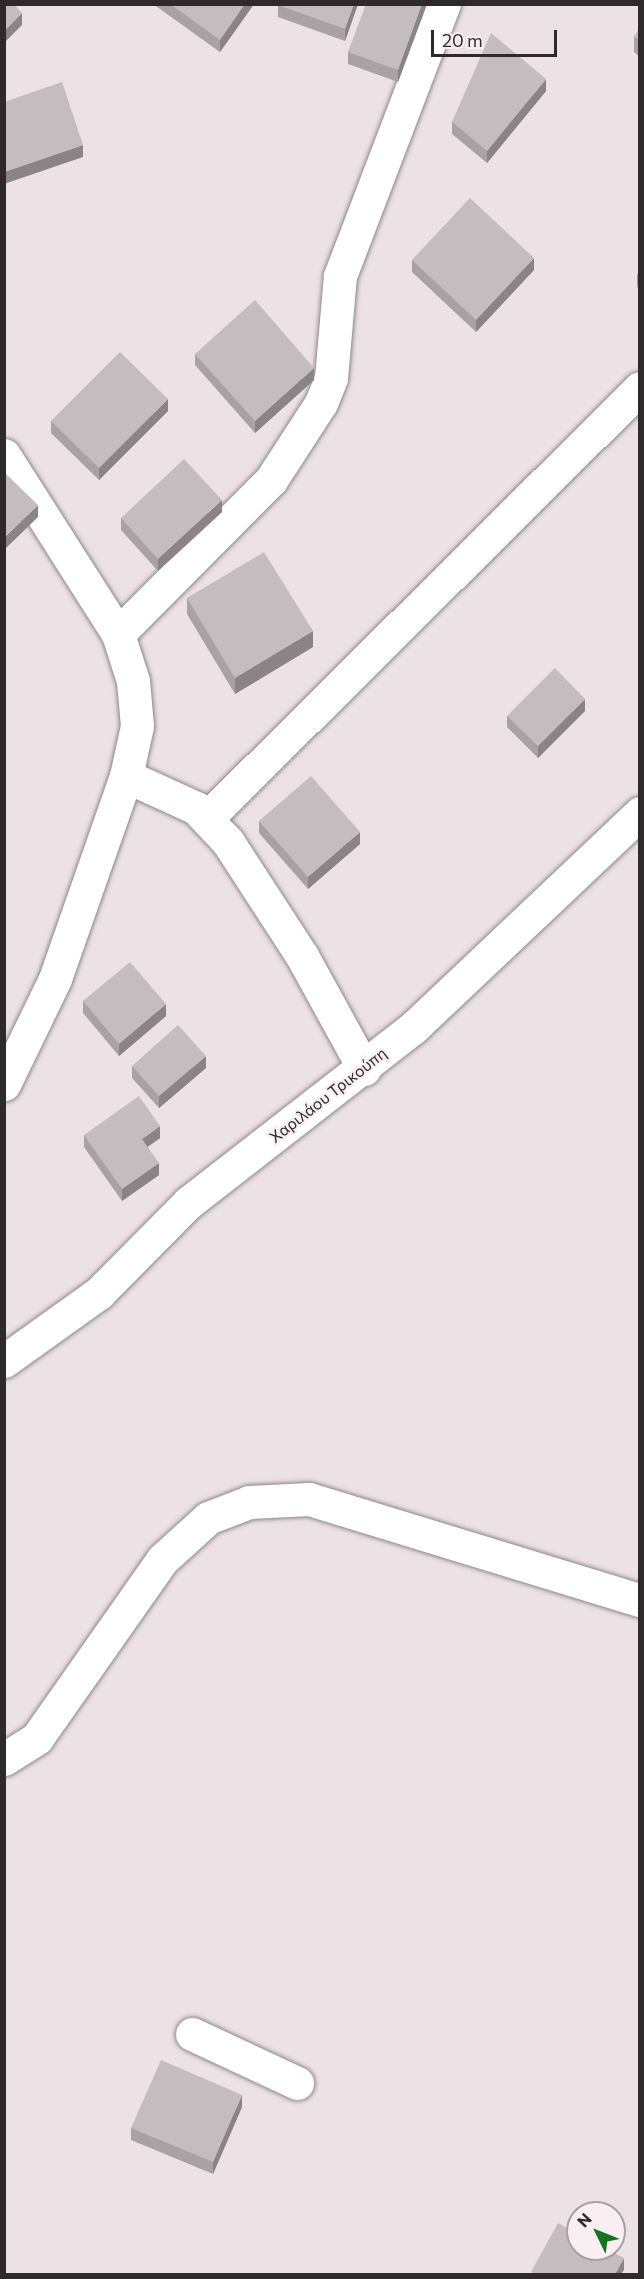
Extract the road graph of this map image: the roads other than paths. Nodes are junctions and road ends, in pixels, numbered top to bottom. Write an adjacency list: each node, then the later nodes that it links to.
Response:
1 (444, 4): 4 (street)
2 (639, 388): 7 (street)
3 (4, 455): 4 (street)
4 (118, 634): 5 (street)
5 (126, 776): 7 (street); 9 (street)
6 (639, 813): 8 (street, Χαριλάου Τρικούπη)
7 (207, 818): 8 (street)
8 (364, 1069): 10 (street, Χαριλάου Τρικούπη)
9 (4, 1084)
10 (4, 1361)
11 (639, 1600): 12 (street)
12 (4, 1759)
13 (192, 2034): 14 (street)
14 (297, 2083)

